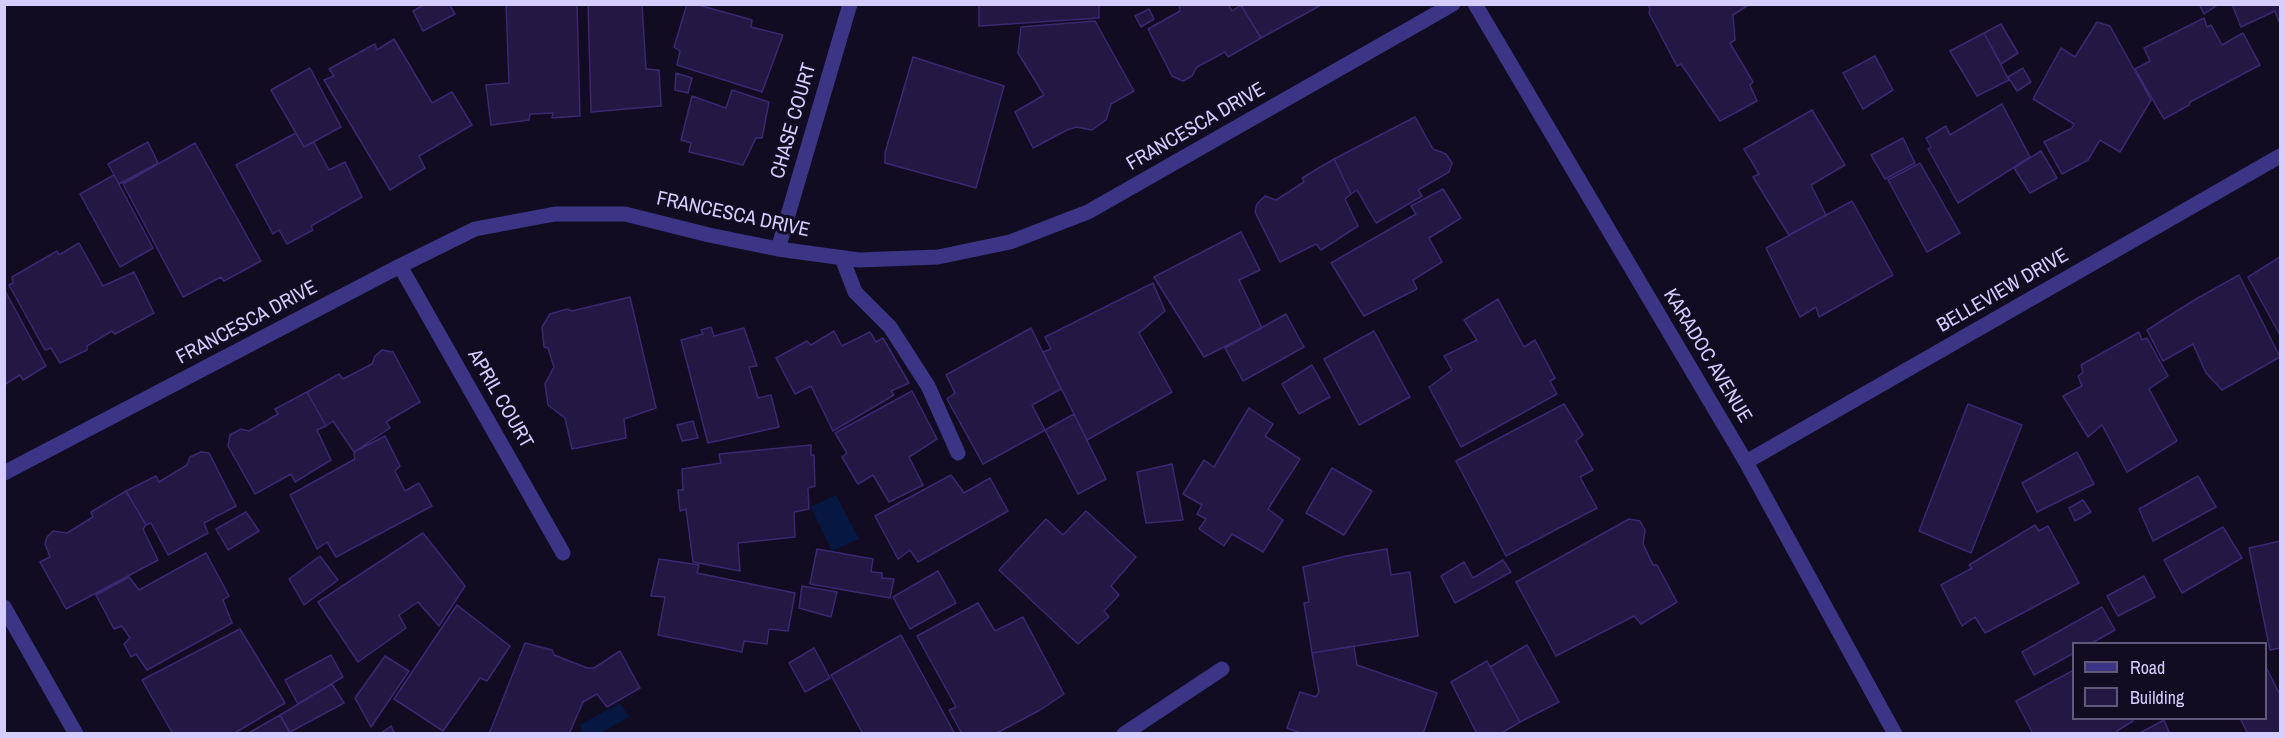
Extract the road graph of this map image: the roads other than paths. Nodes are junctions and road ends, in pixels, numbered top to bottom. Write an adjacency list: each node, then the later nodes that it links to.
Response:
1 (850, 4): 5 (street, CHASE COURT)
2 (1453, 4): 6 (street, FRANCESCA DRIVE)
3 (1475, 4): 9 (street, KARADOC AVENUE)
4 (2280, 156): 9 (street, BELLEVIEW DRIVE)
5 (778, 249): 6 (street, FRANCESCA DRIVE); 7 (street, FRANCESCA DRIVE)
6 (842, 258): 8 (street)
7 (400, 266): 10 (street, FRANCESCA DRIVE); 11 (street, APRIL COURT)
8 (958, 453)
9 (1746, 462): 16 (street, KARADOC AVENUE)
10 (4, 473)
11 (563, 553)
12 (4, 608): 14 (street)
13 (1222, 669): 15 (street)
14 (76, 734)
15 (1124, 734)
16 (1895, 734)

